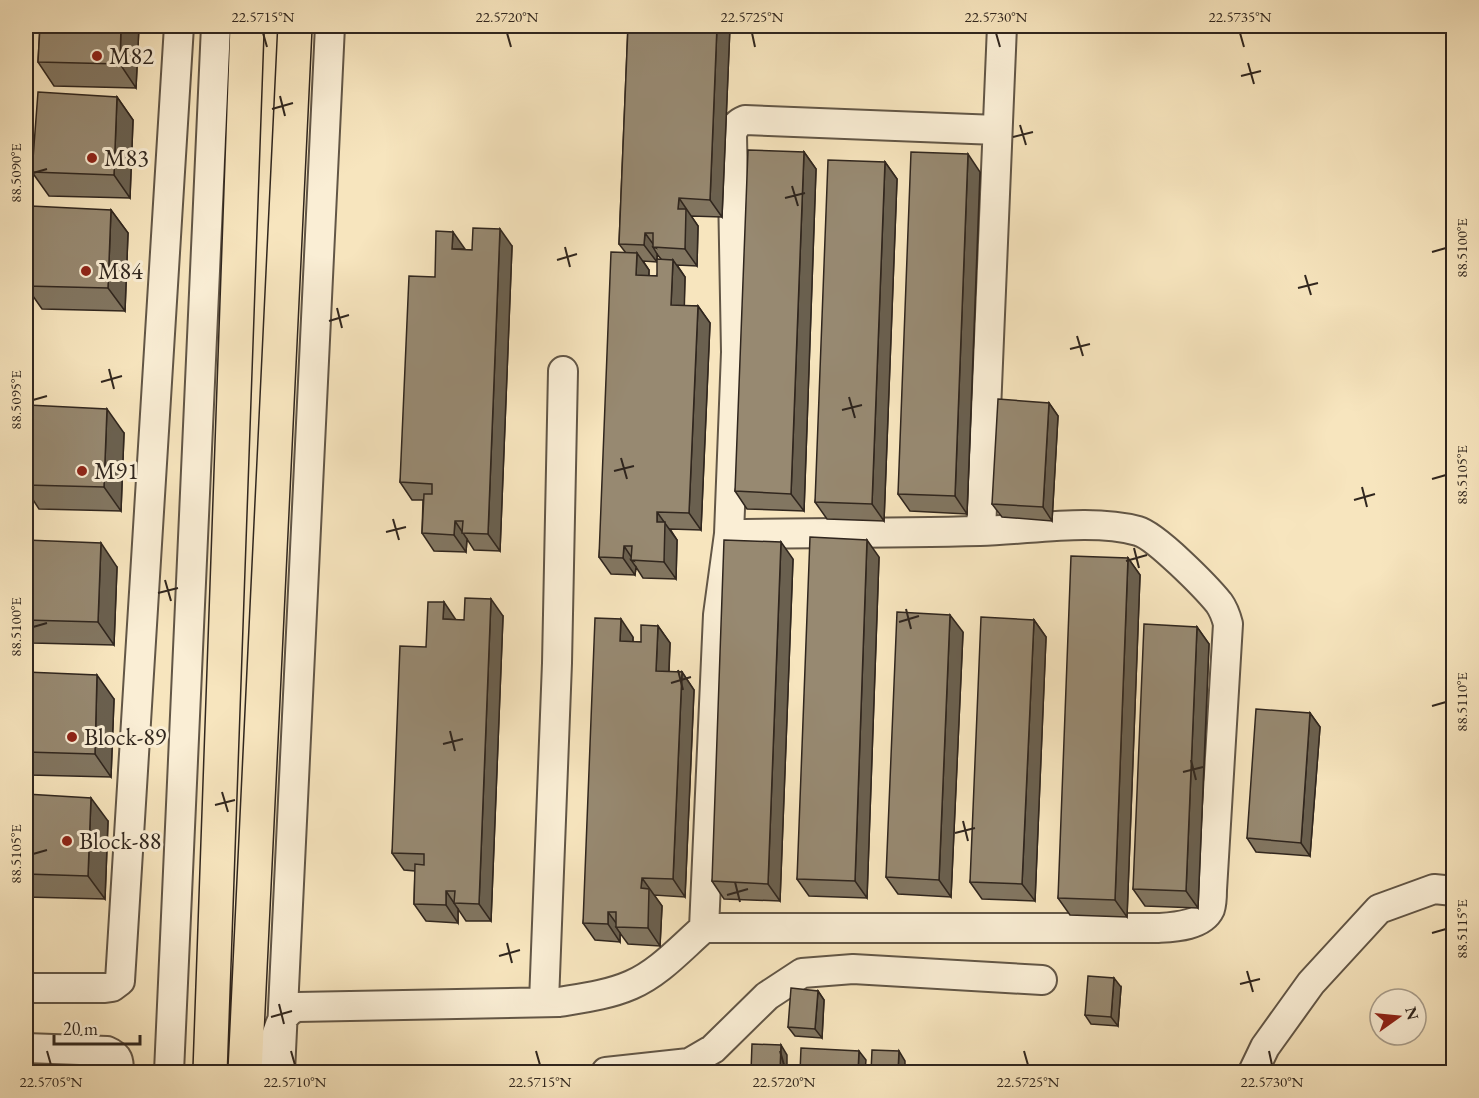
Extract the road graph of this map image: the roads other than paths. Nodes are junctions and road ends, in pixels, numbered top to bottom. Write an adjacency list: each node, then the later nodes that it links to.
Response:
1 (179, 26): 14 (street)
2 (216, 26): 20 (street)
3 (247, 26): 21 (main road)
4 (295, 26): 18 (main road)
5 (330, 26): 16 (street)
6 (1002, 26): 7 (street)
7 (997, 130): 9 (street); 10 (street)
8 (563, 371): 15 (street)
9 (981, 531): 10 (street); 12 (street)
10 (729, 534): 12 (street)
11 (1454, 891): 24 (street)
12 (704, 928): 15 (street)
13 (1042, 980): 23 (street)
14 (26, 988)
15 (544, 1002): 16 (street)
16 (283, 1016): 18 (street); 22 (street)
17 (26, 1048): 19 (street)
18 (245, 1062)
19 (119, 1072)
20 (169, 1072)
21 (210, 1072)
22 (280, 1072)
23 (606, 1072)
24 (1253, 1072)

